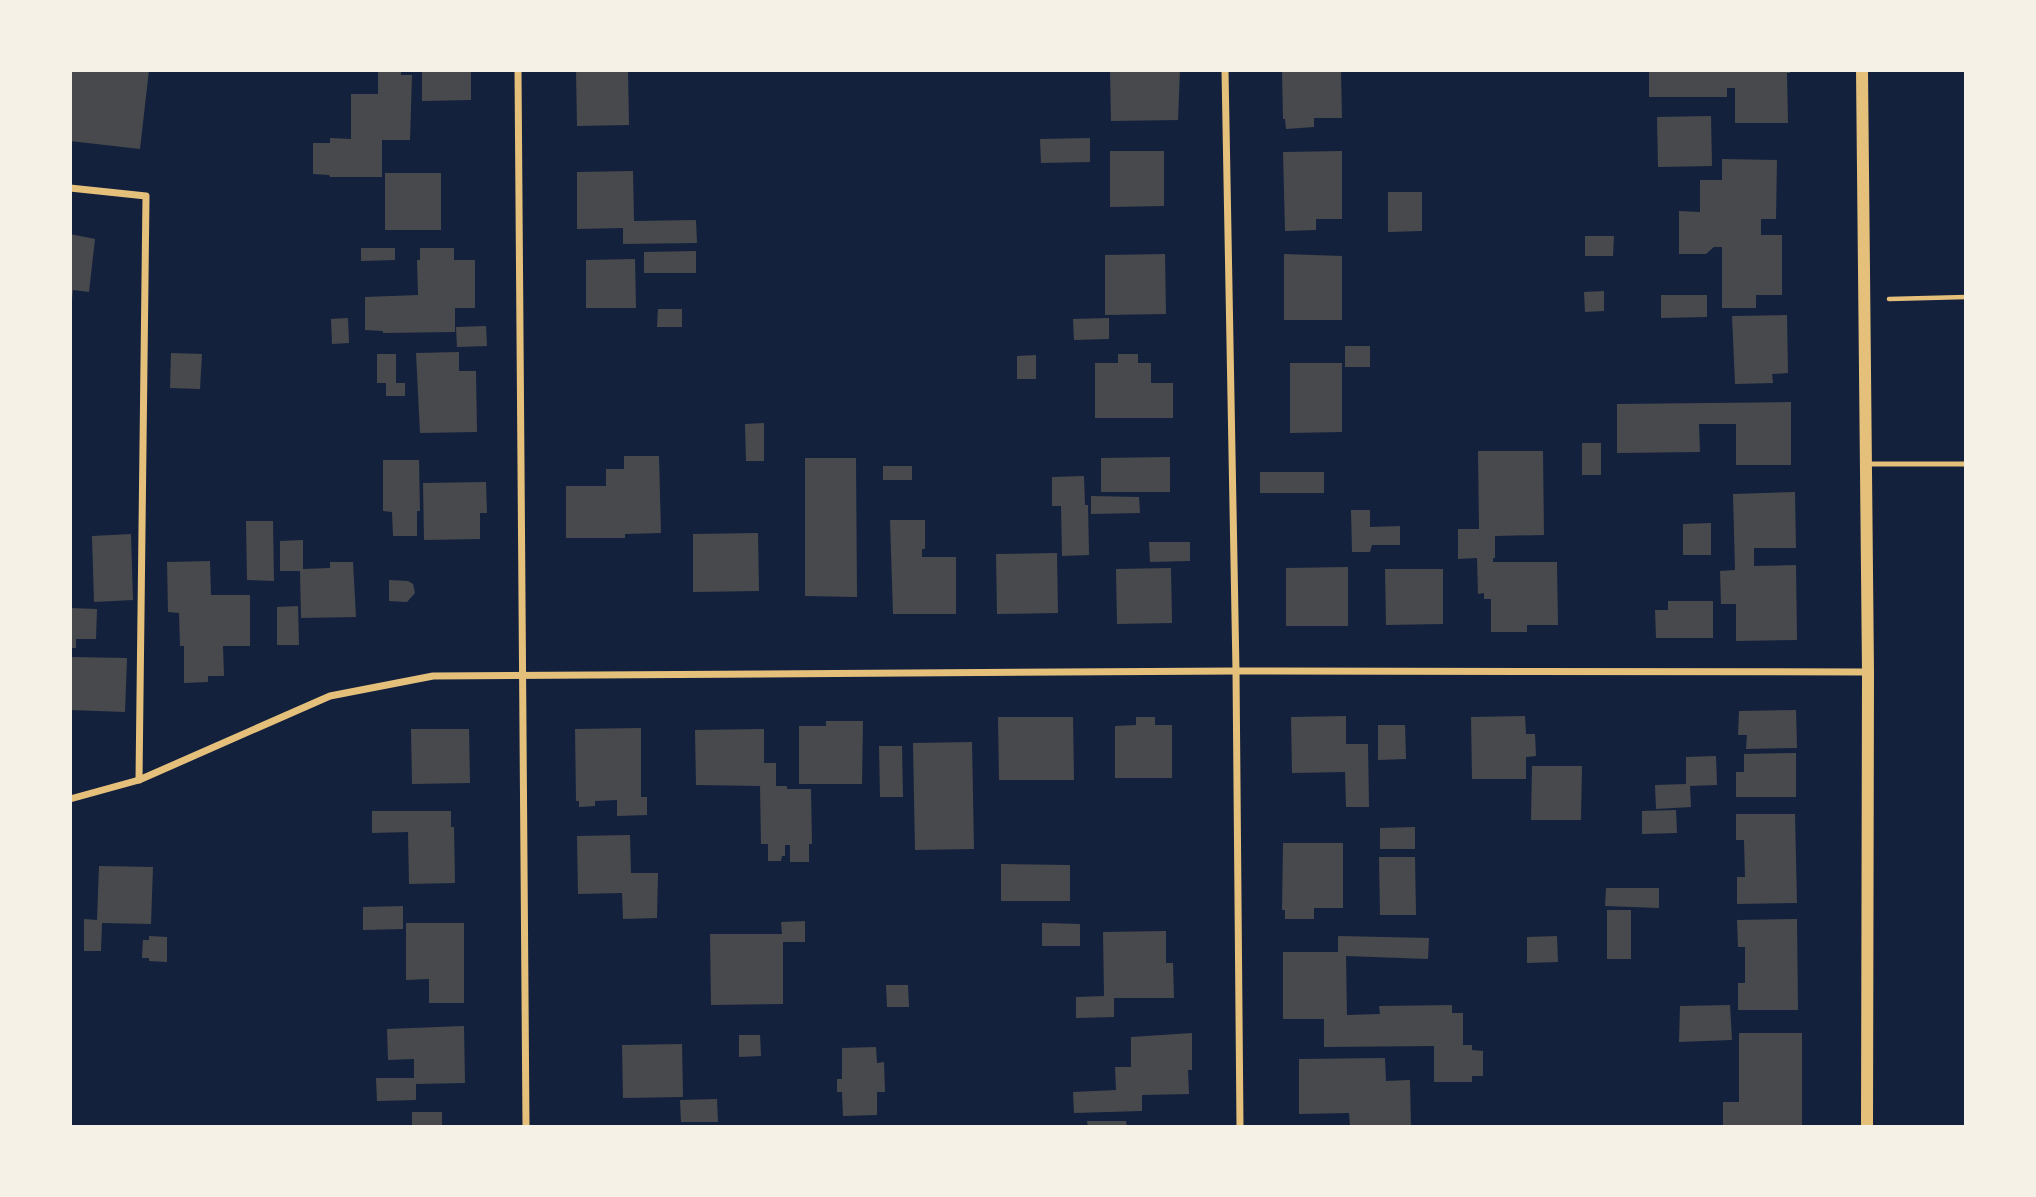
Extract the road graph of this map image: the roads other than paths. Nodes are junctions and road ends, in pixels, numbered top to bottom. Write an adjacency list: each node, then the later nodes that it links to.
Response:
1 (517, 70): 9 (street)
2 (1225, 70): 7 (street)
3 (1862, 70): 5 (street)
4 (70, 188): 10 (street)
5 (1865, 464): 6 (lane); 8 (street)
6 (1966, 464)
7 (1236, 671): 8 (street); 9 (street); 13 (street)
8 (1868, 672): 14 (street)
9 (523, 677): 10 (street); 12 (street)
10 (139, 780): 11 (street)
11 (70, 799)
12 (526, 1127)
13 (1240, 1127)
14 (1867, 1127)

